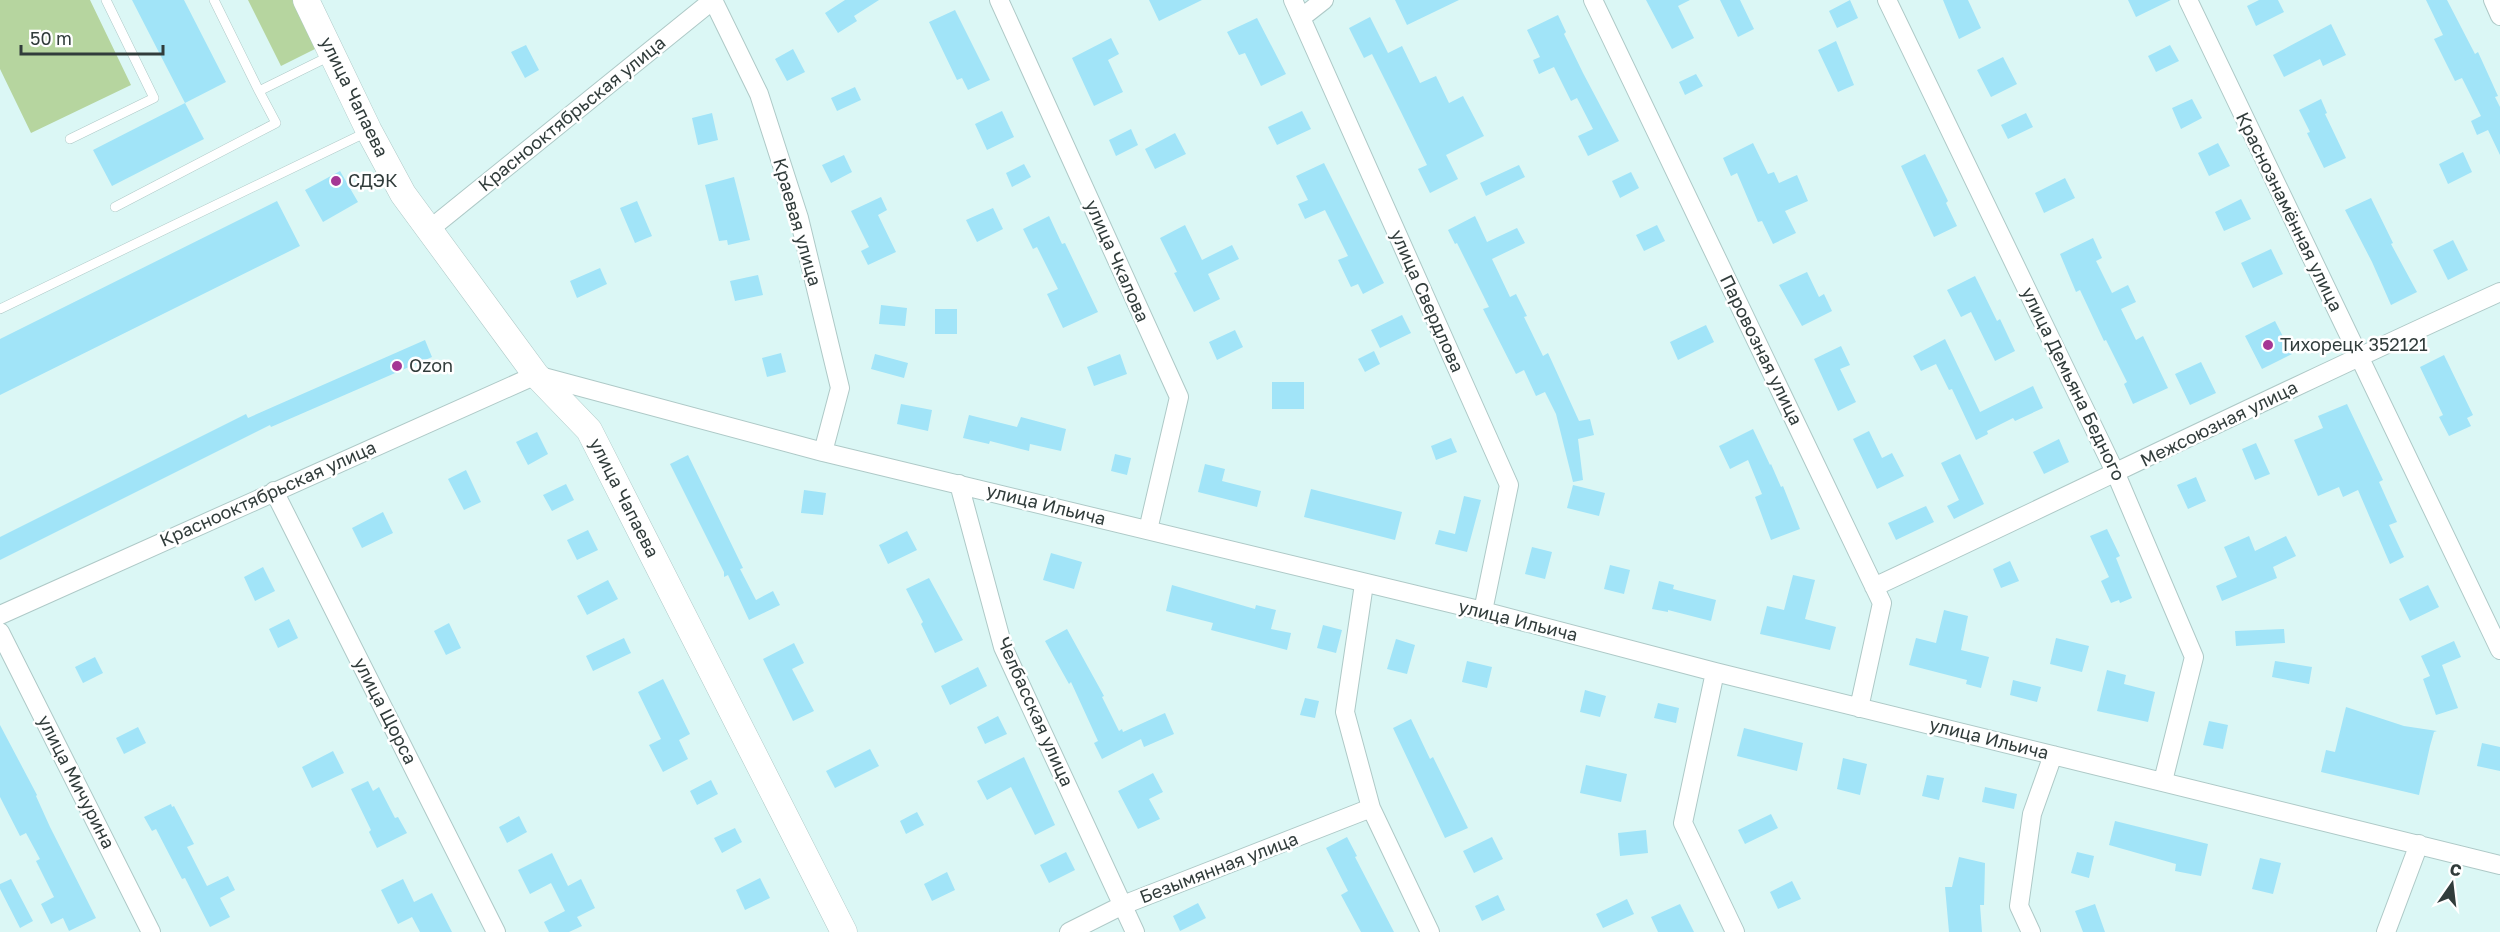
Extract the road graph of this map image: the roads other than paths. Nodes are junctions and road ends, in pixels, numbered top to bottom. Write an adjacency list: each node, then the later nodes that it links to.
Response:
1 (106, 0): 17 (lane)
2 (214, 0): 15 (lane)
3 (306, 0): 14 (main road, улица Чапаева)
4 (713, 0): 19 (street, Краснооктябрьская улица); 24 (street, Краевая улица)
5 (999, 0): 28 (street, улица Чкалова)
6 (1293, 0): 13 (street, улица Свердлова)
7 (1324, 0): 13 (street)
8 (1593, 0): 30 (street, Паровозная улица)
9 (1887, 0): 25 (street, улица Демьяна Бедного)
10 (2188, 0): 22 (street, Краснознамённая улица)
11 (2493, 0): 12 (street)
12 (2500, 16)
13 (1301, 18): 31 (street, улица Свердлова)
14 (332, 55): 15 (lane); 16 (main road, улица Чапаева)
15 (259, 91): 18 (lane)
16 (369, 131): 19 (main road, улица Чапаева); 21 (lane)
17 (70, 139)
18 (116, 207)
19 (430, 229): 23 (main road, улица Чапаева)
20 (2500, 292): 22 (street, Межсоюзная улица)
21 (0, 309)
22 (2358, 356): 25 (street, Межсоюзная улица); 34 (street, Краснознамённая улица)
23 (536, 375): 24 (street, улица Ильича); 27 (street, Краснооктябрьская улица); 45 (main road, улица Чапаева)
24 (823, 452): 26 (street, улица Ильича)
25 (2116, 474): 30 (street, Межсоюзная улица); 38 (street, улица Демьяна Бедного)
26 (959, 484): 28 (street, улица Ильича); 42 (street, Челбасская улица)
27 (274, 491): 32 (street, Краснооктябрьская улица); 44 (street, улица Щорса)
28 (1148, 530): 29 (street, улица Ильича)
29 (1364, 584): 31 (street, улица Ильича); 39 (street)
30 (1874, 587): 36 (street, Паровозная улица)
31 (1484, 611): 35 (street, улица Ильича)
32 (0, 615)
33 (0, 632): 43 (street, улица Мичурина)
34 (2500, 650)
35 (1715, 672): 36 (street, улица Ильича); 49 (street)
36 (1859, 708): 37 (street, улица Ильича)
37 (2053, 755): 38 (street, улица Ильича); 50 (street)
38 (2163, 781): 40 (street, улица Ильича)
39 (1371, 808): 42 (street, Безымянная улица); 48 (street)
40 (2419, 844): 41 (street, улица Ильича); 51 (street)
41 (2500, 865)
42 (1123, 905): 46 (street, Безымянная улица); 47 (street, Челбасская улица)
43 (151, 932)
44 (496, 932)
45 (844, 932)
46 (1069, 932)
47 (1135, 932)
48 (1431, 932)
49 (1735, 932)
50 (2031, 932)
51 (2386, 932)

